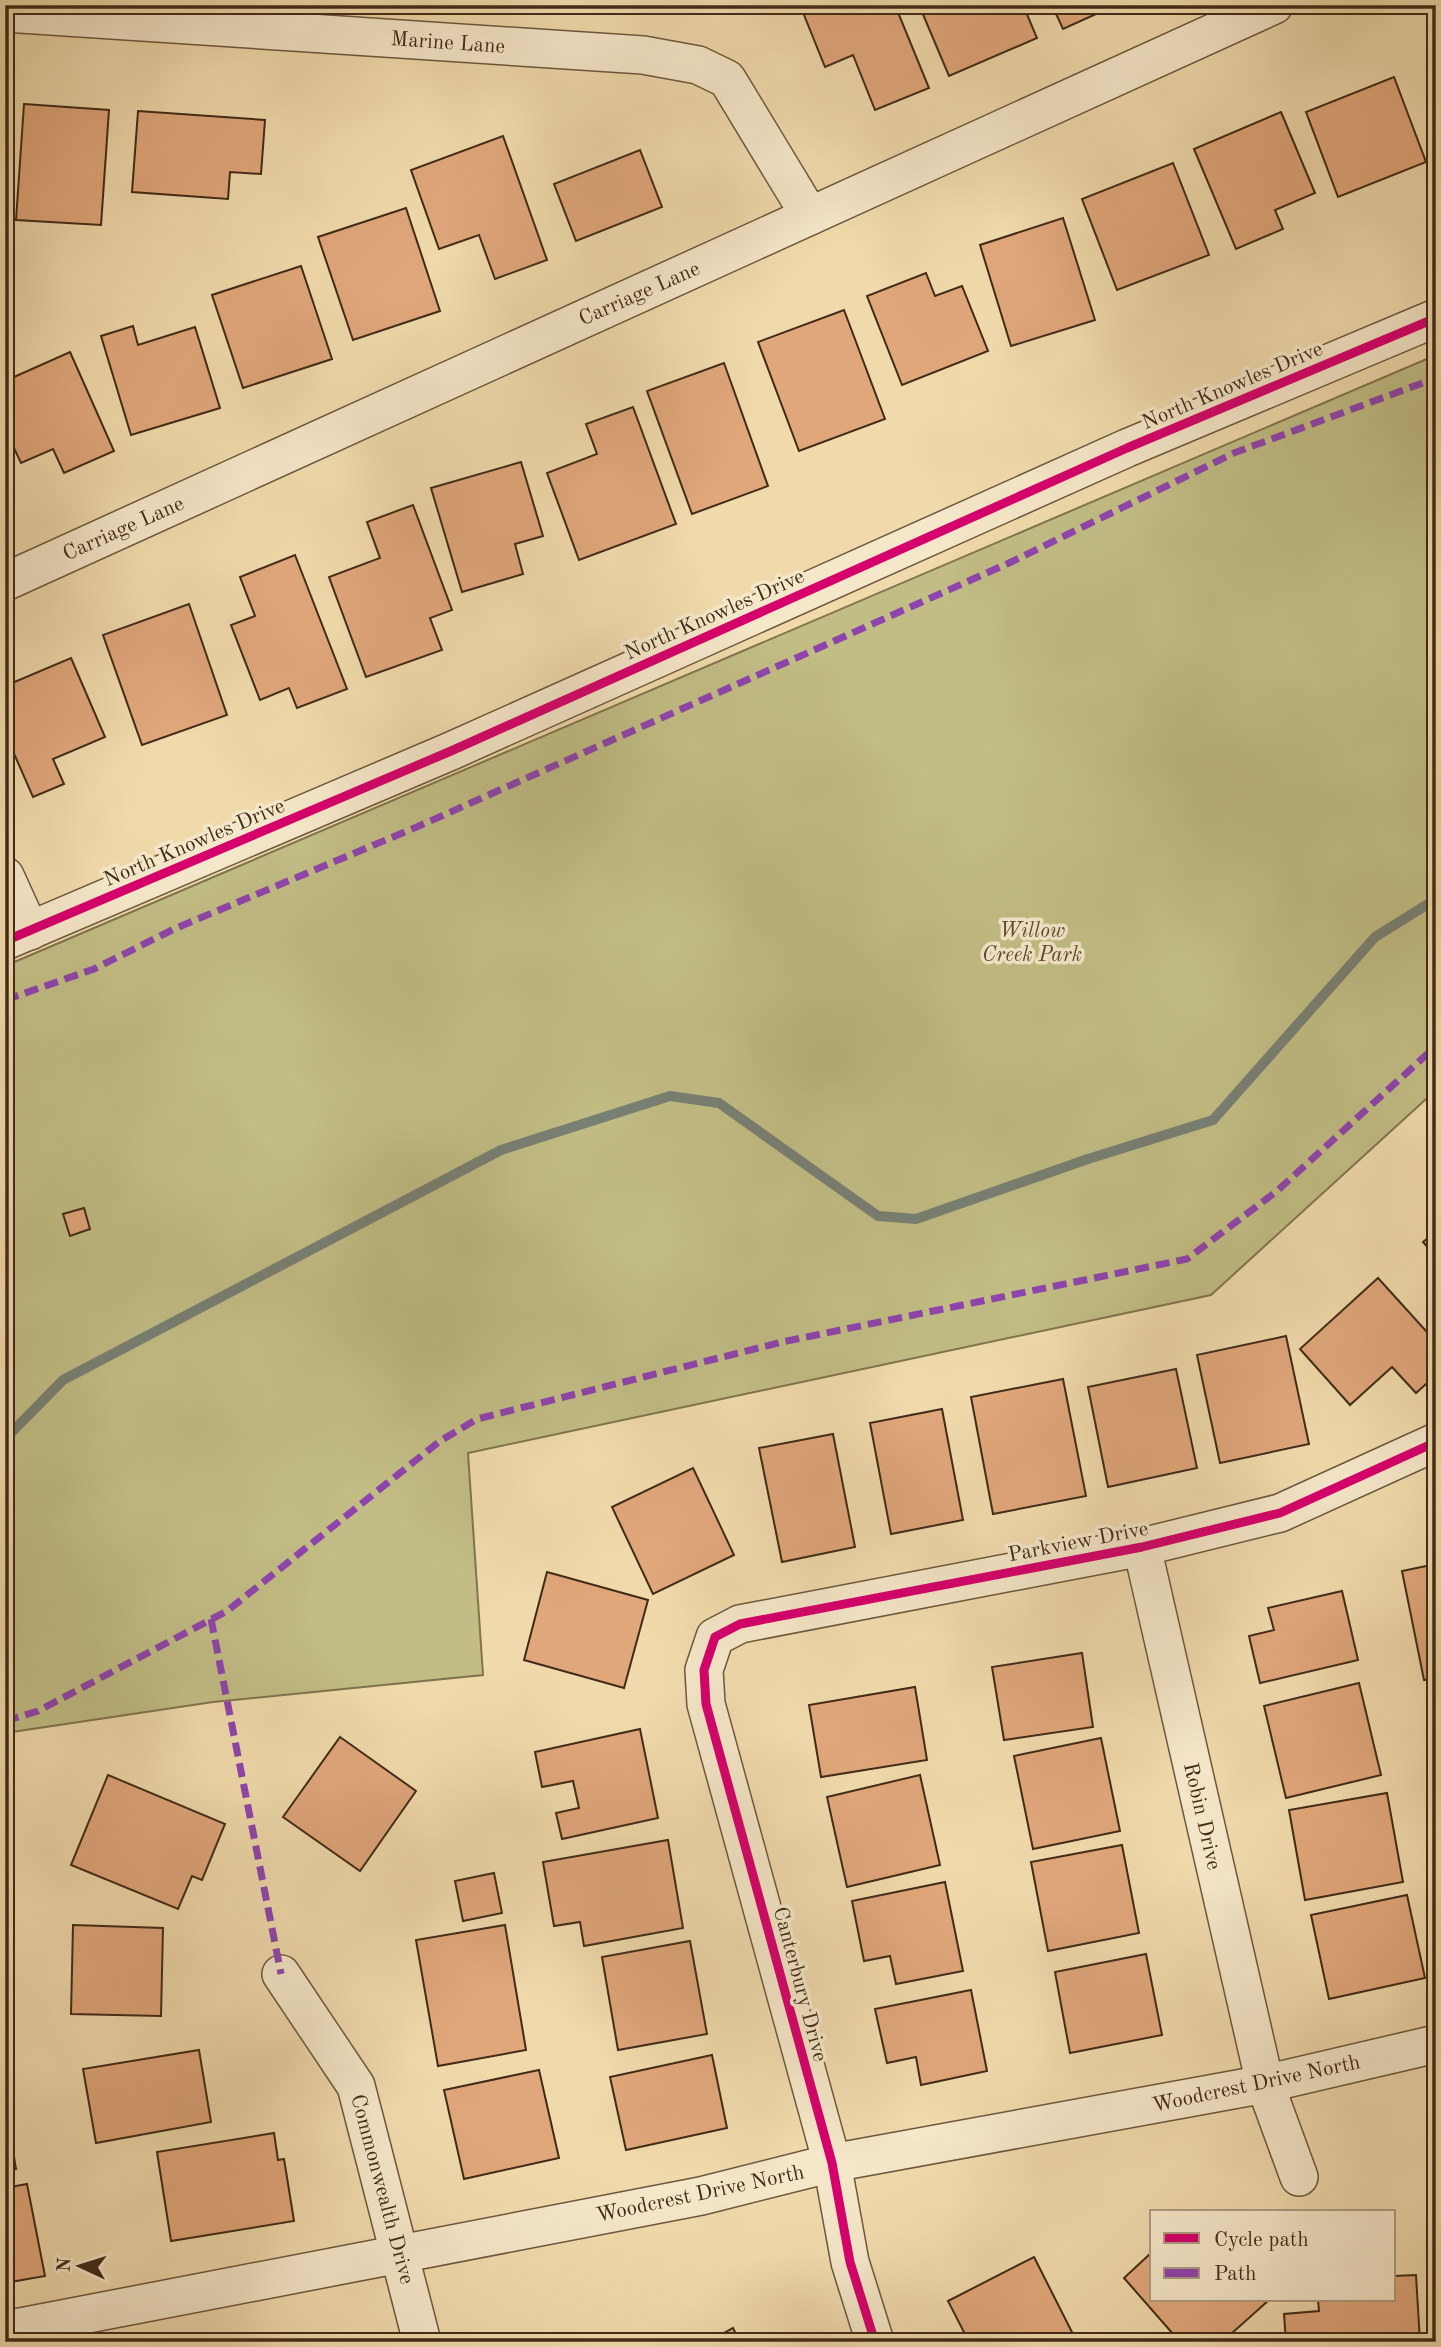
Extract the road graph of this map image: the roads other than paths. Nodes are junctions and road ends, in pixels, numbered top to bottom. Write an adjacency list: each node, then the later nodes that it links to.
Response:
1 (1274, 5): 3 (street, Carriage Lane)
2 (5, 13): 3 (street, Marine Lane)
3 (810, 216): 5 (street, Carriage Lane)
4 (1436, 318): 7 (street, North Knowles Drive)
5 (5, 582)
6 (5, 876): 7 (street)
7 (18, 936)
8 (1436, 1442): 9 (street, Parkview Drive)
9 (1142, 1547): 10 (street, Parkview Drive); 13 (street, Robin Drive)
10 (715, 1637): 14 (street, Canterbury Drive)
11 (281, 1973): 16 (street, Commonwealth Drive)
12 (1436, 2044): 13 (street, Woodcrest Drive North)
13 (1265, 2084): 14 (street, Woodcrest Drive North); 15 (street, Robin Drive)
14 (832, 2164): 16 (street, Woodcrest Drive North); 19 (street, Canterbury Drive)
15 (1299, 2177)
16 (401, 2254): 17 (street, Woodcrest Drive North); 18 (street, Commonwealth Drive)
17 (5, 2330)
18 (422, 2342)
19 (875, 2342)

